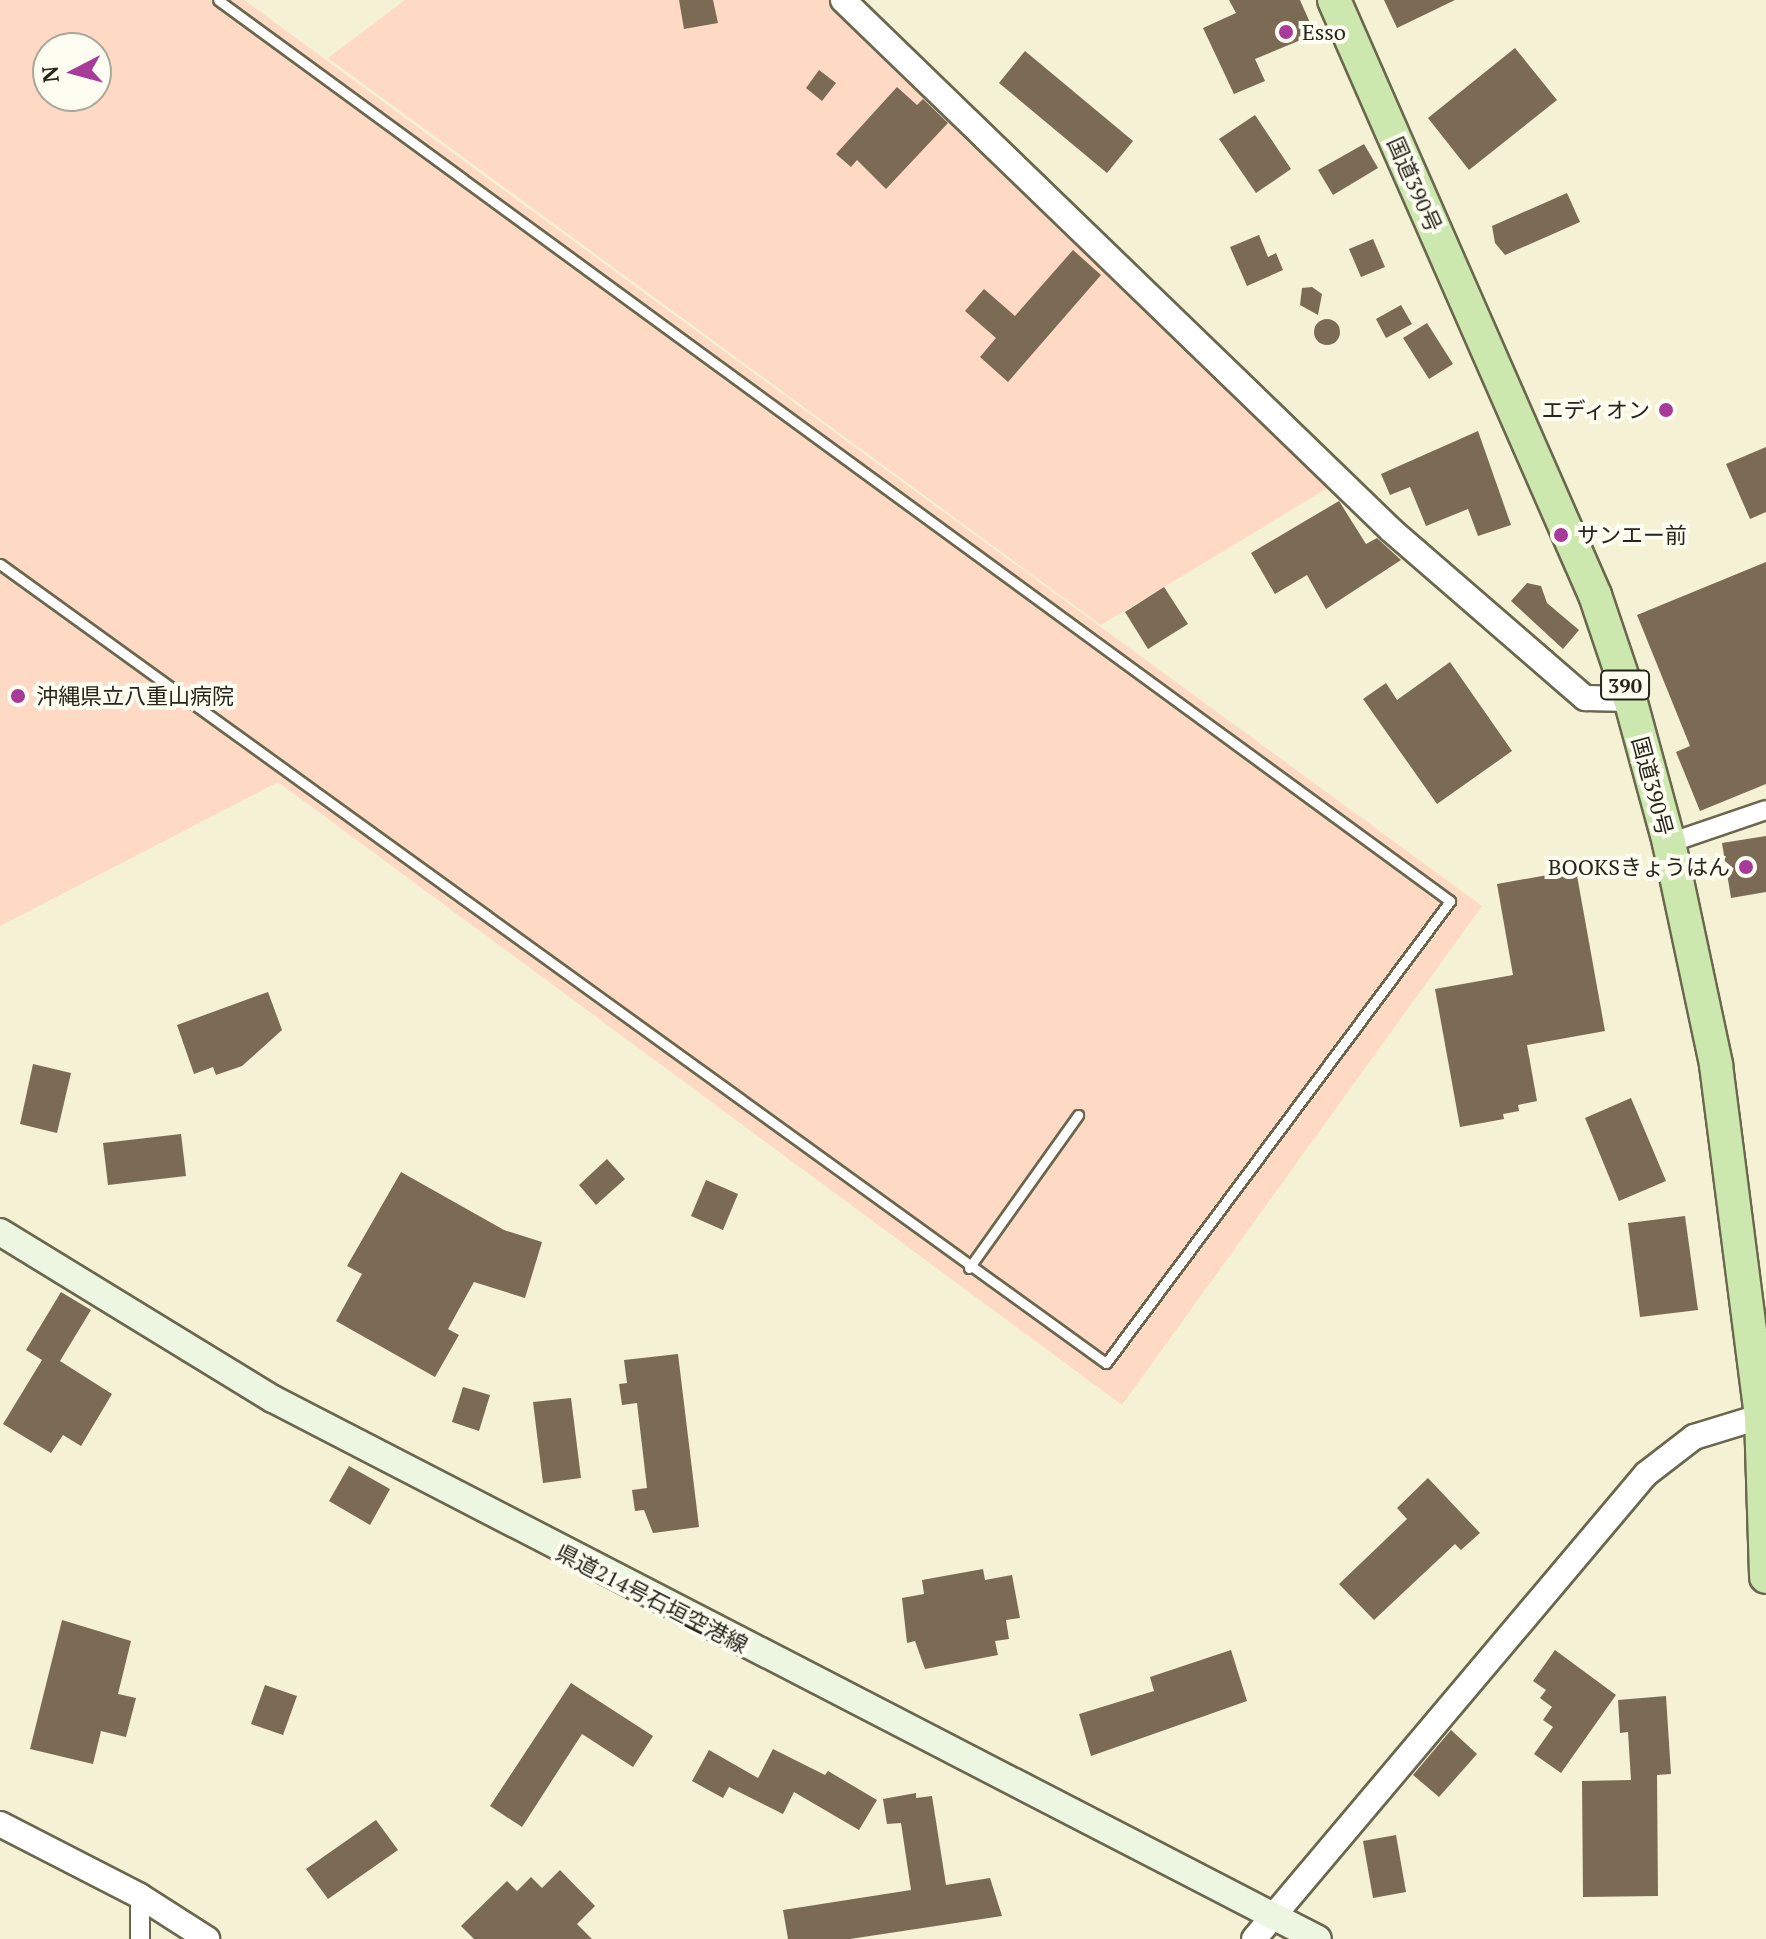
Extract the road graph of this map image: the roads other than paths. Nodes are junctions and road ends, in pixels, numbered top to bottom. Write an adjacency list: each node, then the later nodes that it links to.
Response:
1 (218, 0): 10 (lane)
2 (843, 0): 5 (street)
3 (1334, 0): 5 (highway, 国道390号 / 390)
4 (0, 564): 10 (lane)
5 (1630, 699): 7 (highway, 国道390号 / 390)
6 (1766, 810): 7 (street)
7 (1669, 843): 11 (highway, 国道390号 / 390)
8 (1078, 1115): 10 (lane)
9 (0, 1232): 15 (main road, 県道214号石垣空港線)
10 (969, 1268)
11 (1763, 1415): 12 (highway, 国道390号 / 390); 15 (street)
12 (1766, 1577)
13 (0, 1824): 14 (street)
14 (140, 1896): 16 (street); 17 (street)
15 (1274, 1914): 18 (street); 19 (main road, 県道214号石垣空港線)
16 (140, 1939)
17 (207, 1939)
18 (1254, 1939)
19 (1318, 1939)

